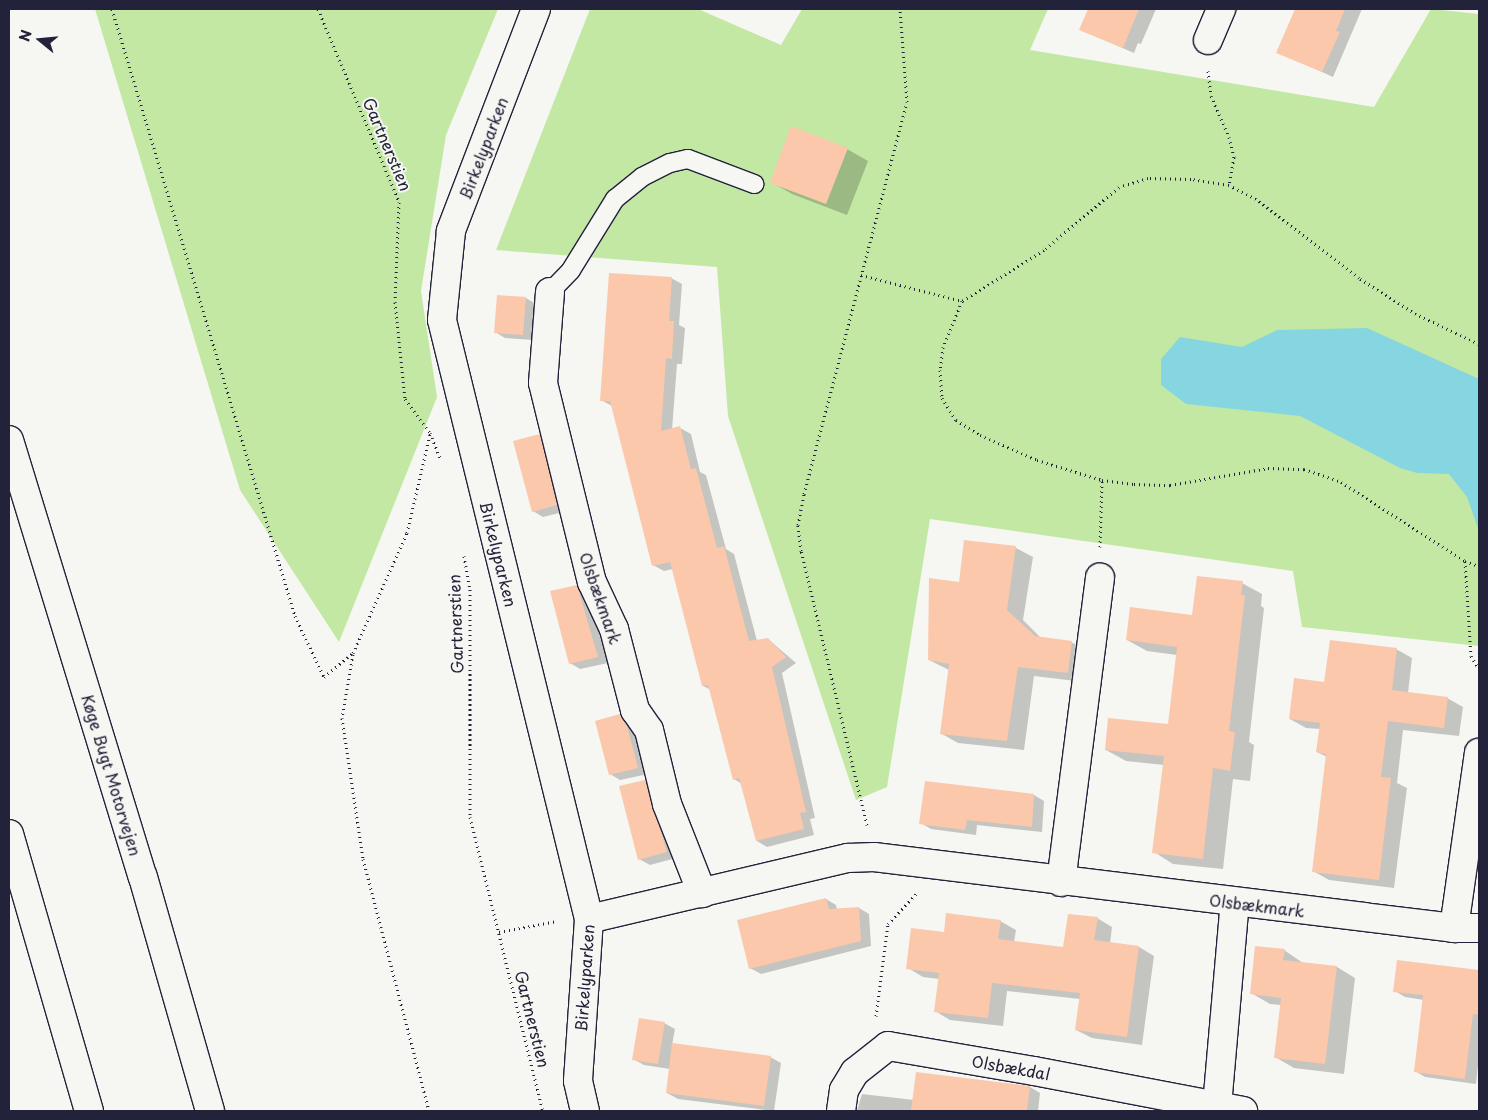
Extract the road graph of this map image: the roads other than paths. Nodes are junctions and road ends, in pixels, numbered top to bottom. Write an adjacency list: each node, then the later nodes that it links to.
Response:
1 (536, 9): 15 (main road, Birkelyparken)
2 (1221, 9): 3 (main road)
3 (1208, 40)
4 (754, 184): 5 (lane)
5 (550, 292): 12 (main road, Olsbækmark)
6 (9, 440): 19 (main road, Køge Bugt Motorvejen)
7 (1100, 577): 11 (main road)
8 (1479, 753): 16 (main road, Olsbækmark)
9 (9, 834): 13 (main road)
10 (9, 863): 13 (main road)
11 (1061, 882): 12 (main road, Olsbækmark); 14 (main road, Olsbækmark)
12 (702, 893): 15 (main road, Olsbækmark)
13 (28, 898): 18 (main road)
14 (1235, 902): 16 (main road, Olsbækmark); 17 (main road, Olsbækdal)
15 (588, 917): 20 (main road, Birkelyparken)
16 (1467, 928)
17 (1230, 1109): 21 (main road, Olsbækdal)
18 (89, 1111)
19 (210, 1111)
20 (585, 1111)
21 (841, 1111)

